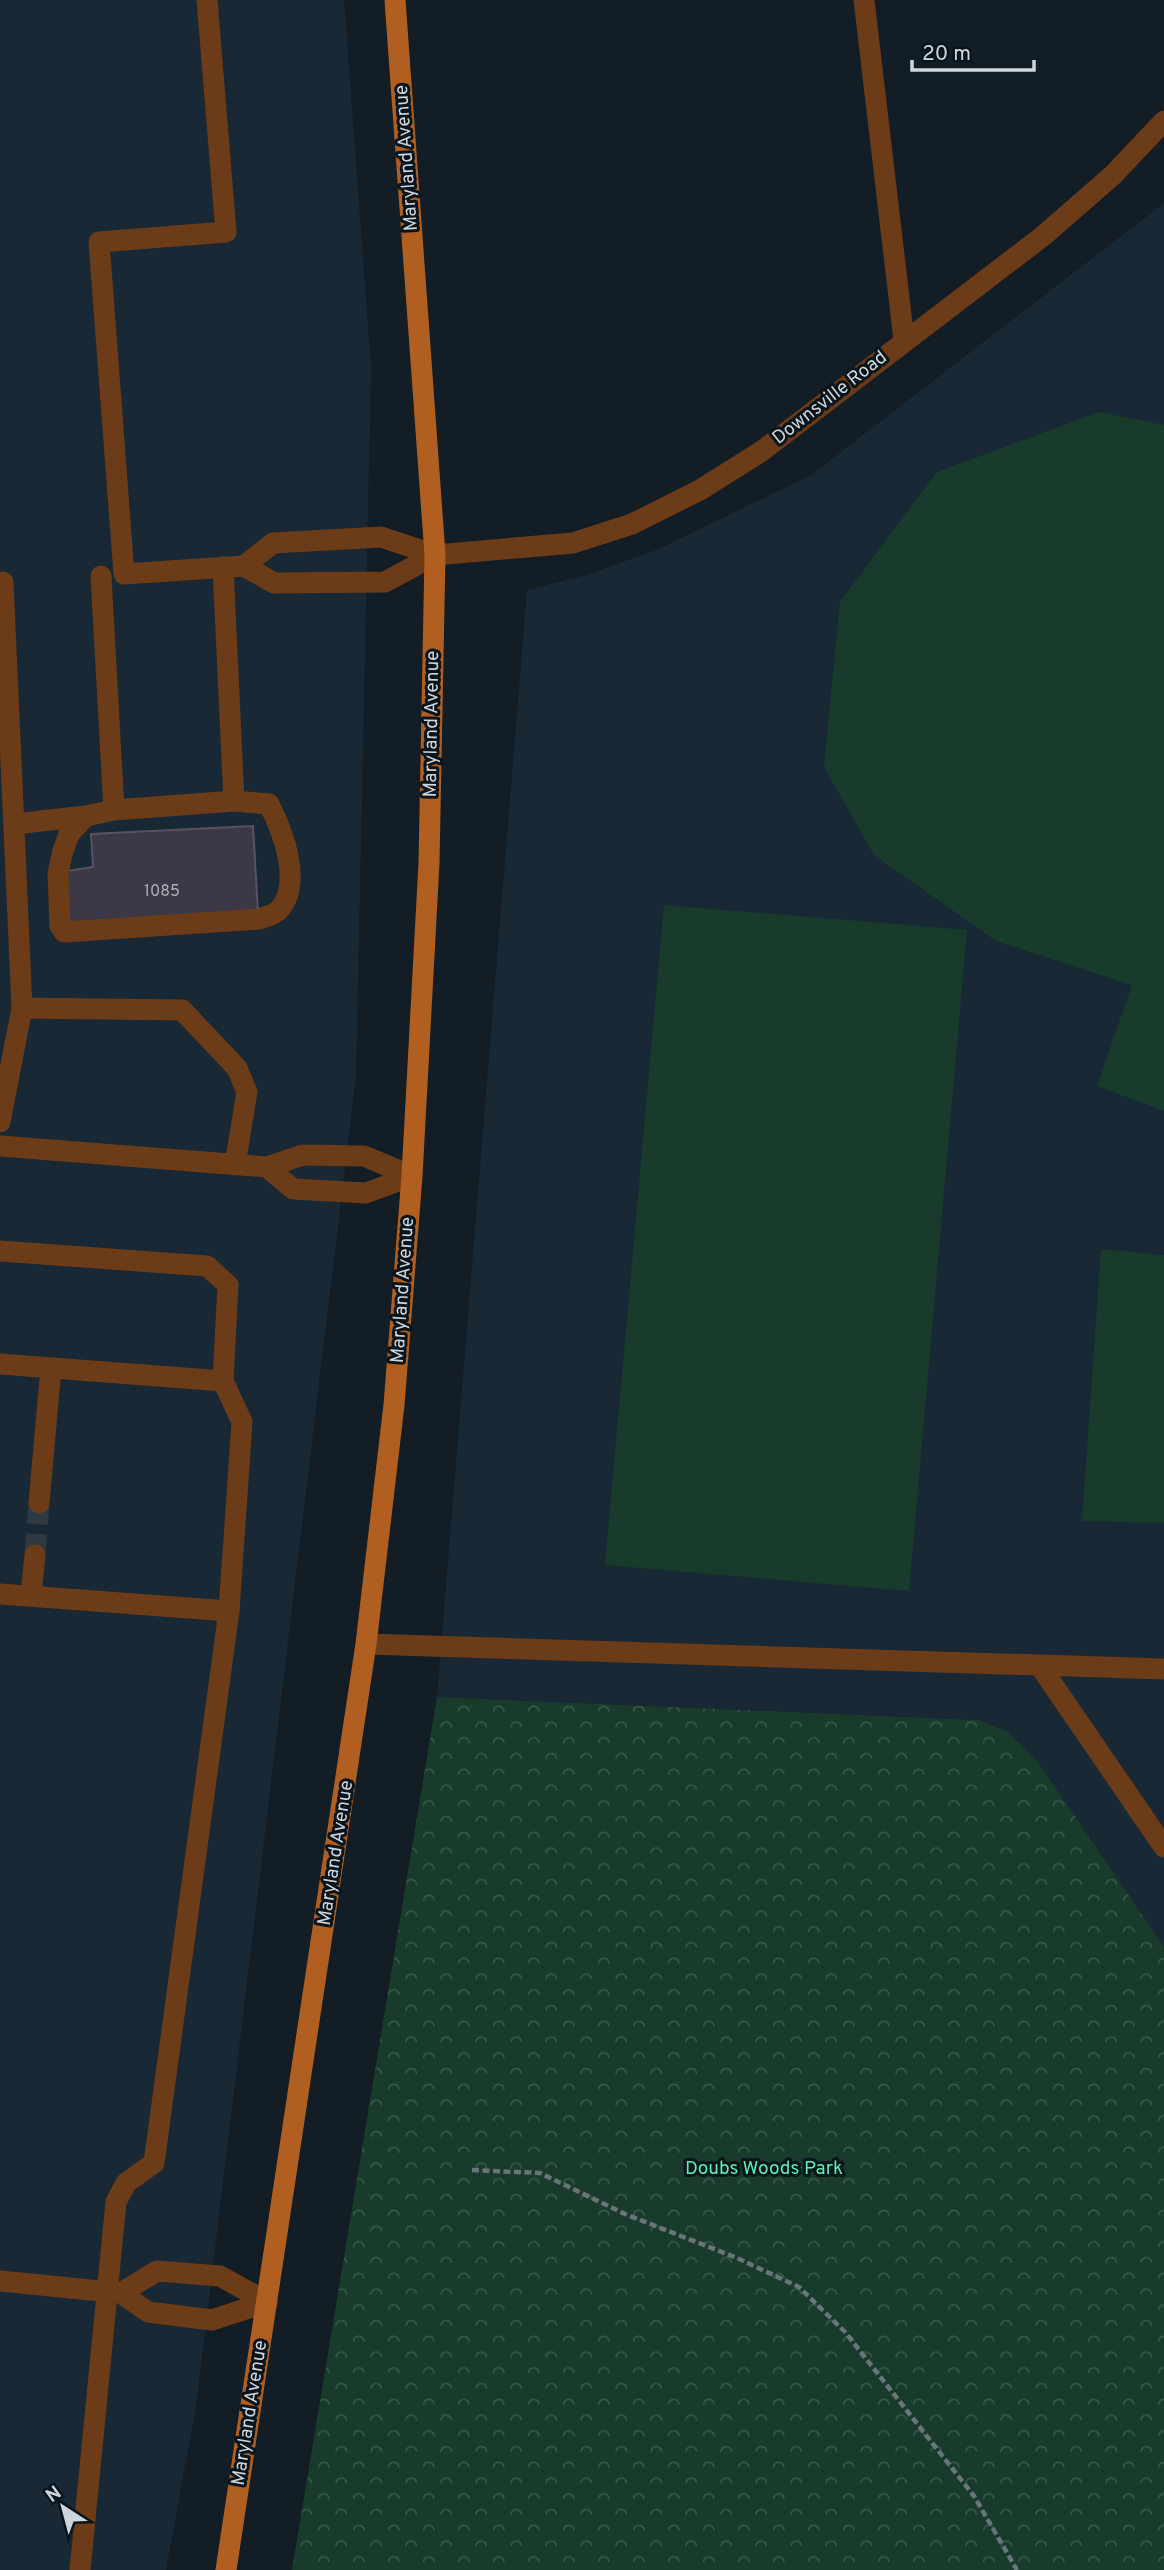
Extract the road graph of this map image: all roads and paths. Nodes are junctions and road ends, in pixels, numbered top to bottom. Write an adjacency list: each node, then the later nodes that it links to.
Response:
1 (207, 0): 7 (street)
2 (396, 0): 6 (main road, Maryland Avenue)
3 (864, 0): 5 (street)
4 (1164, 121): 5 (street, Downsville Road)
5 (904, 340): 6 (street, Downsville Road)
6 (435, 555): 7 (street); 7 (street); 20 (main road, Maryland Avenue)
7 (233, 567): 10 (street)
8 (101, 576): 11 (street)
9 (3, 582): 13 (street)
10 (234, 801): 11 (street); 12 (street)
11 (114, 810): 12 (street)
12 (86, 816): 13 (street)
13 (14, 824): 14 (street)
14 (9, 927): 15 (street)
15 (22, 1008): 16 (street); 18 (street)
16 (0, 1122)
17 (0, 1146): 18 (street)
18 (235, 1165): 19 (street)
19 (267, 1167): 20 (street); 20 (street)
20 (412, 1176): 30 (main road, Maryland Avenue)
21 (0, 1251): 24 (street)
22 (0, 1364): 23 (street)
23 (51, 1368): 24 (street); 25 (street)
24 (223, 1381): 29 (street)
25 (40, 1503)
26 (35, 1555): 28 (street)
27 (0, 1594): 28 (street)
28 (31, 1596): 29 (street)
29 (229, 1611): 36 (street)
30 (366, 1644): 31 (street); 37 (main road, Maryland Avenue)
31 (1040, 1667): 32 (street); 33 (street)
32 (1164, 1670)
33 (1164, 1847)
34 (472, 2170): 40 (path)
35 (0, 2281): 36 (street)
36 (114, 2292): 37 (street); 37 (street); 38 (street)
37 (267, 2302): 39 (main road, Maryland Avenue)
38 (80, 2570)
39 (226, 2570)
40 (1017, 2570)

